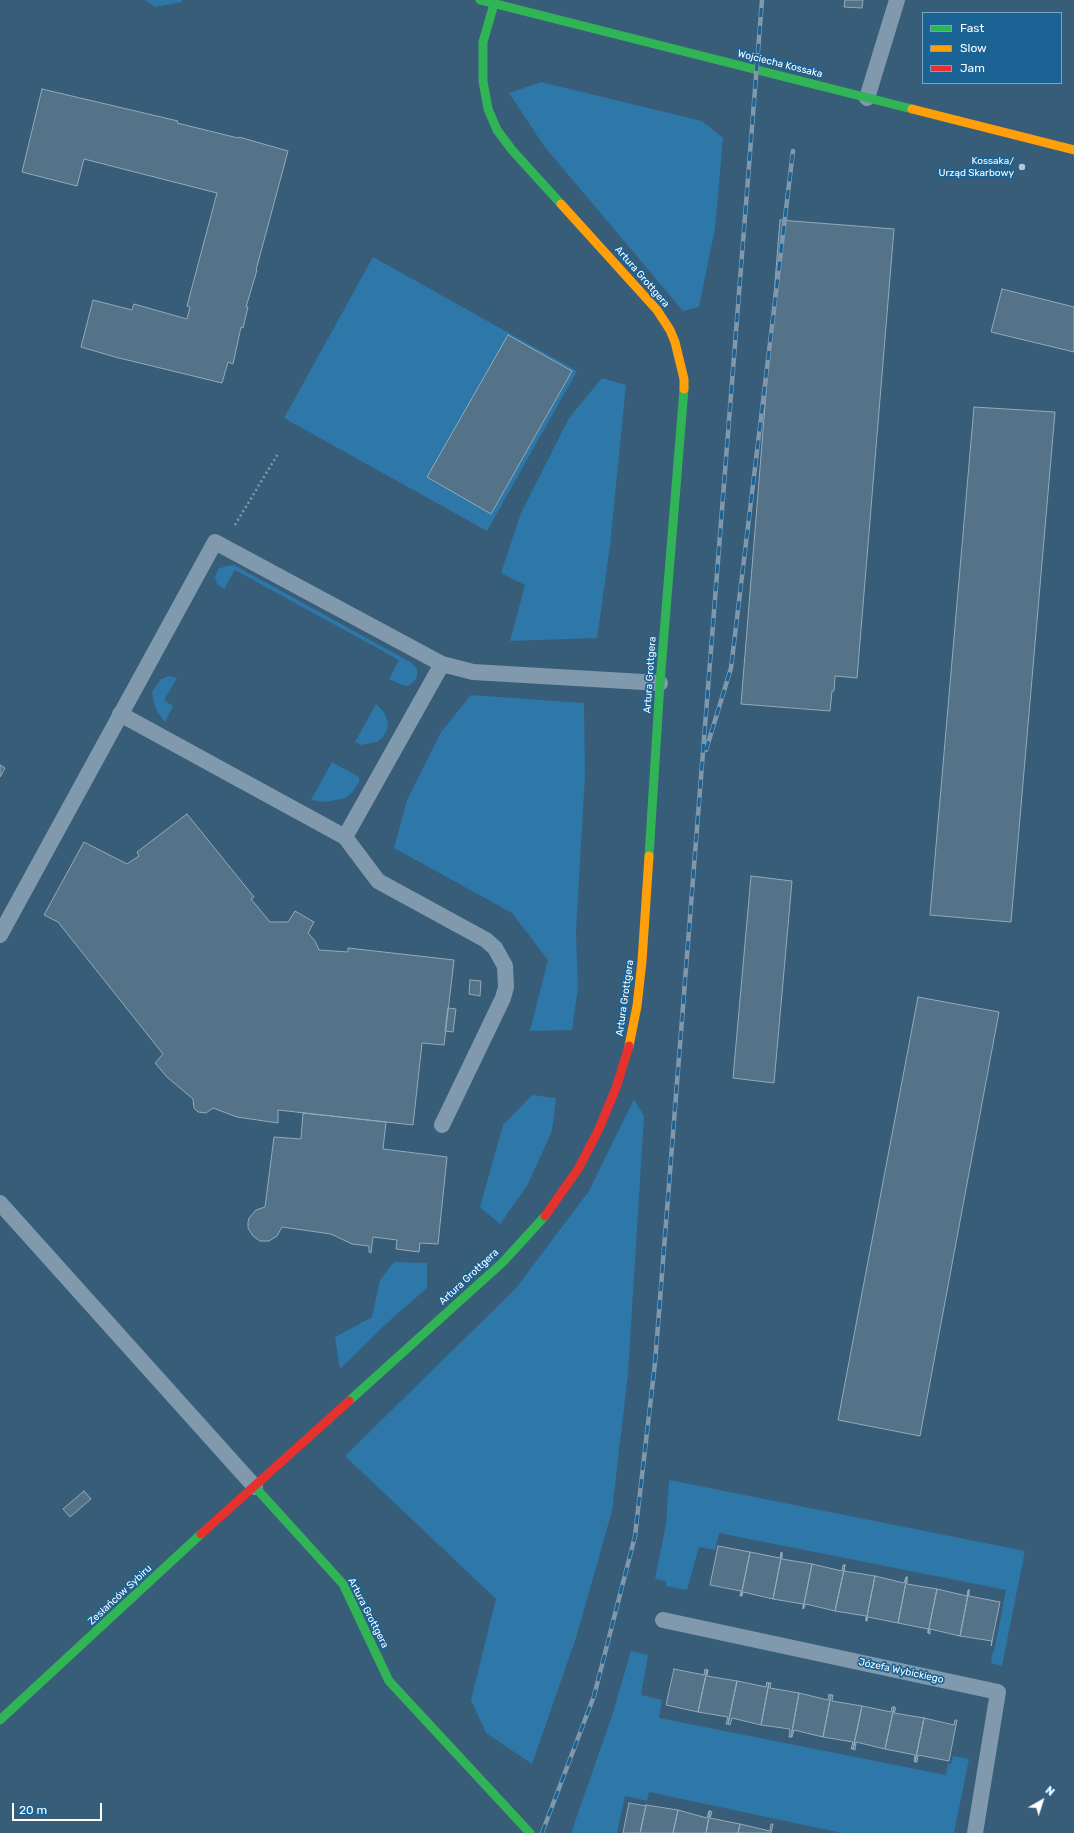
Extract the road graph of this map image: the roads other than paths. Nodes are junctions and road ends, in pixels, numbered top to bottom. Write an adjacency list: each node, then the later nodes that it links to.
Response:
1 (480, 0): 3 (street, Wojciecha Kossaka)
2 (897, 0): 4 (lane)
3 (494, 4): 4 (street, Wojciecha Kossaka); 7 (street, Artura Grottgera)
4 (867, 98): 5 (street, Wojciecha Kossaka)
5 (1074, 150)
6 (442, 664): 7 (lane); 8 (lane); 9 (lane)
7 (660, 683): 13 (street, Artura Grottgera)
8 (120, 714): 9 (lane); 10 (lane)
9 (345, 837): 11 (lane)
10 (0, 935)
11 (442, 1125)
12 (0, 1203): 13 (lane)
13 (255, 1487): 15 (street, Zesłańców Sybiru); 16 (street, Artura Grottgera)
14 (663, 1620): 17 (lane, Józefa Wybickiego)
15 (0, 1720)
16 (530, 1833)
17 (975, 1833)

